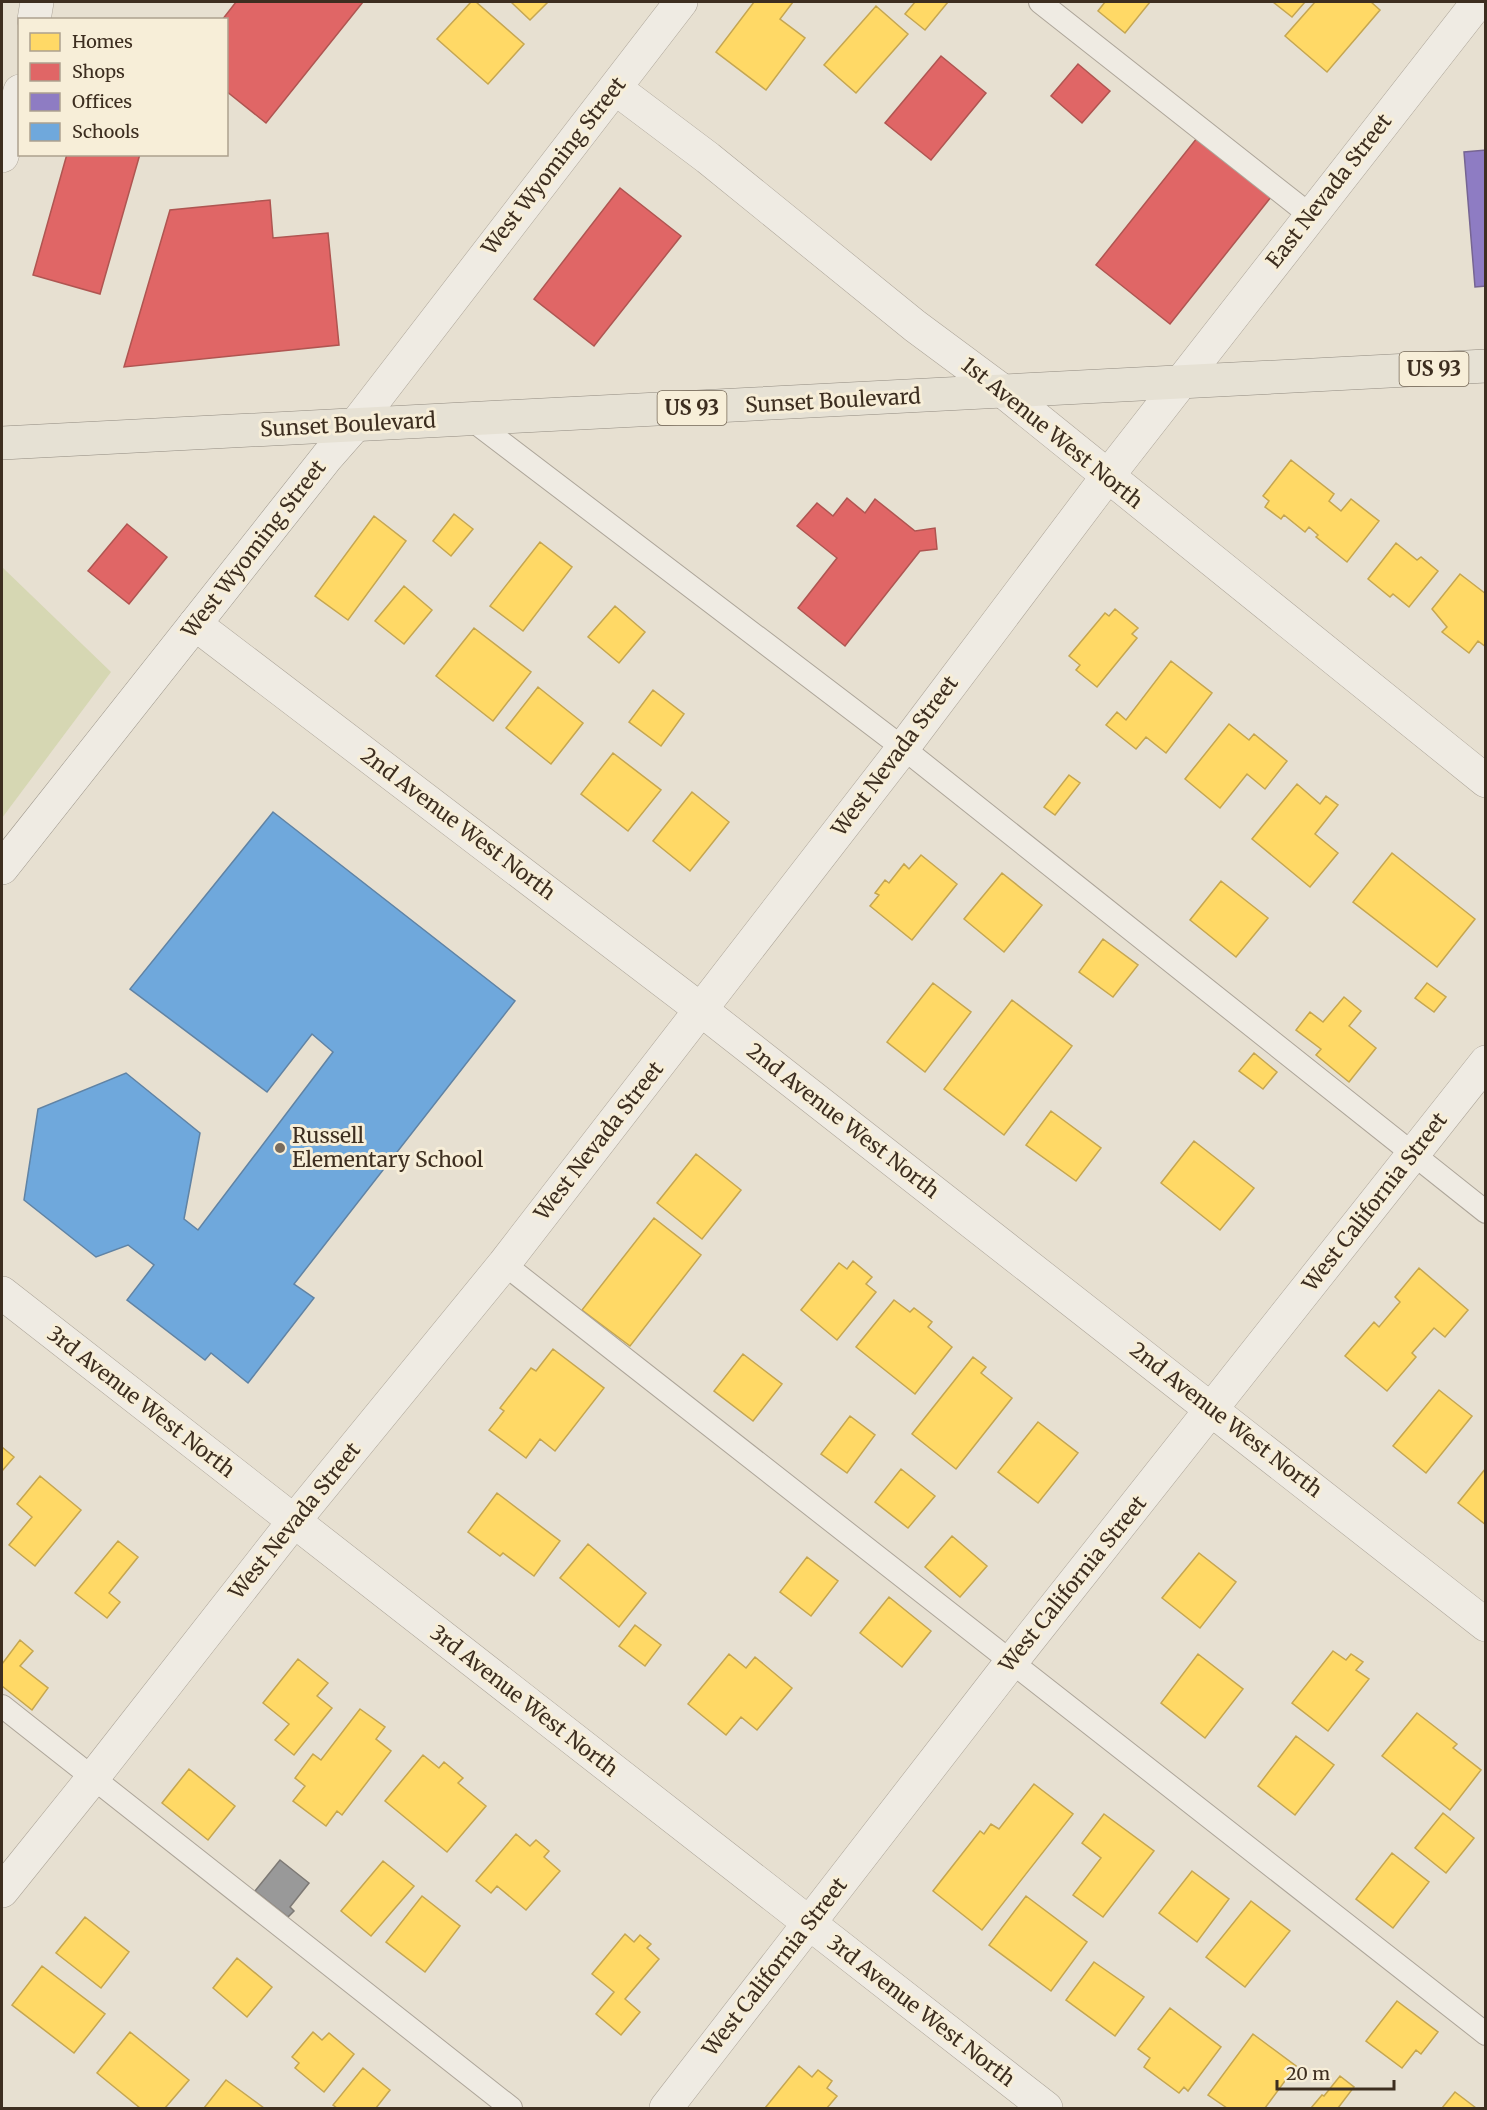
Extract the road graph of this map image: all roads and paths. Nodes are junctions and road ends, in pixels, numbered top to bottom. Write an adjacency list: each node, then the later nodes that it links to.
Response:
1 (37, 2): 5 (street)
2 (1040, 2): 9 (lane)
3 (1478, 2): 9 (street, East Nevada Street)
4 (674, 4): 6 (street, West Wyoming Street)
5 (34, 18)
6 (615, 88): 12 (street, 1st Avenue West North); 14 (street, West Wyoming Street)
7 (18, 98): 8 (street)
8 (2, 156)
9 (1310, 215): 11 (street, East Nevada Street)
10 (1485, 366): 11 (main road, Sunset Boulevard / US 93)
11 (1181, 380): 12 (main road, Sunset Boulevard / US 93); 16 (street, West Nevada Street)
12 (1004, 392): 13 (main road, Sunset Boulevard / US 93); 16 (street, 1st Avenue West North)
13 (472, 420): 14 (main road, Sunset Boulevard / US 93); 18 (lane)
14 (356, 424): 15 (main road, Sunset Boulevard / US 93); 17 (street, West Wyoming Street)
15 (2, 443)
16 (1107, 477): 18 (street, West Nevada Street); 19 (street, 1st Avenue West North)
17 (195, 624): 20 (street, West Wyoming Street); 21 (street, 2nd Avenue West North)
18 (903, 748): 21 (street, West Nevada Street); 23 (lane)
19 (1485, 781)
20 (2, 868)
21 (700, 1009): 25 (street, West Nevada Street); 27 (street, 2nd Avenue West North)
22 (1485, 1062): 23 (street, West California Street)
23 (1412, 1154): 24 (lane); 27 (street, West California Street)
24 (1485, 1212)
25 (504, 1264): 28 (street, West Nevada Street); 30 (lane)
26 (2, 1293): 28 (street, 3rd Avenue West North)
27 (1212, 1409): 29 (street, 2nd Avenue West North); 30 (street, West California Street)
28 (294, 1521): 32 (street, West Nevada Street); 34 (street, 3rd Avenue West North)
29 (1485, 1625)
30 (1012, 1661): 34 (street, West California Street); 35 (lane)
31 (2, 1706): 32 (lane)
32 (92, 1779): 33 (street, West Nevada Street); 37 (lane)
33 (2, 1891)
34 (809, 1923): 36 (street, 3rd Avenue West North); 38 (street, West California Street)
35 (1485, 2034)
36 (1039, 2106)
37 (511, 2109)
38 (666, 2109)

